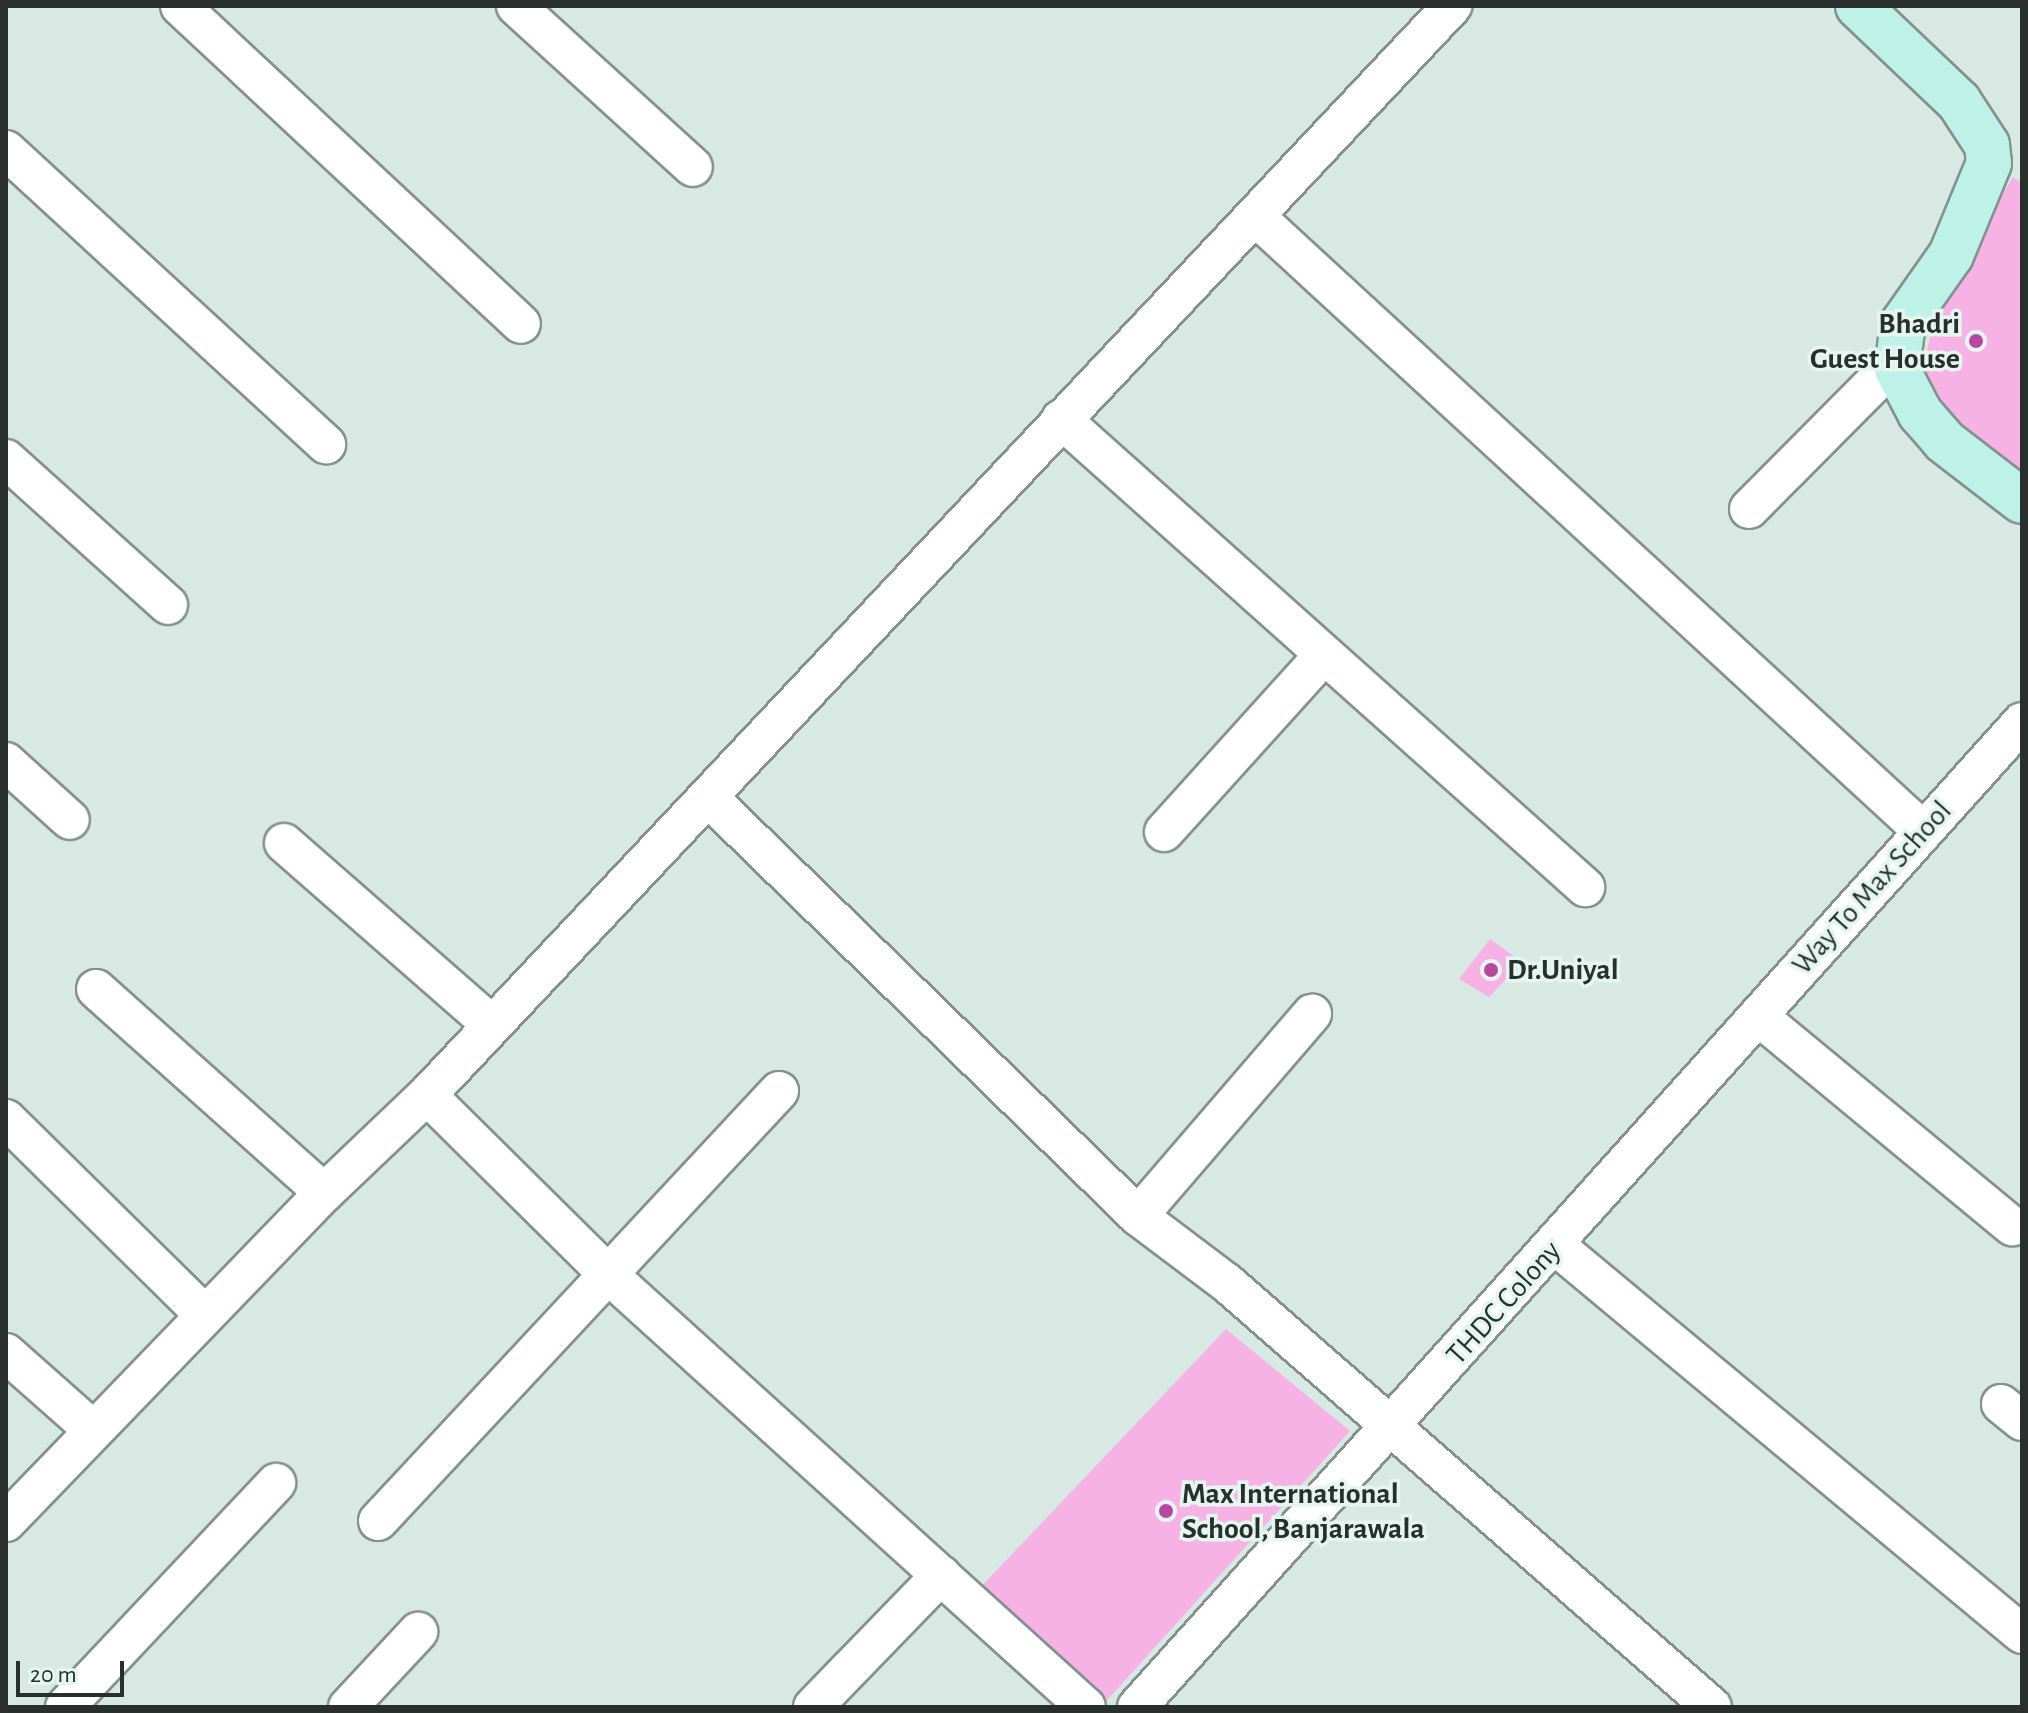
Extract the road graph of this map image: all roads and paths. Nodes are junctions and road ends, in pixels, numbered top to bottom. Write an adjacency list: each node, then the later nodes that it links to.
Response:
1 (180, 6): 8 (street)
2 (516, 6): 6 (street)
3 (1452, 6): 7 (street)
4 (1858, 6): 9 (street)
5 (6, 150): 11 (street)
6 (693, 167)
7 (1256, 217): 10 (street); 21 (street)
8 (521, 324)
9 (1897, 360): 13 (street); 14 (street)
10 (1061, 419): 16 (street); 19 (street)
11 (326, 444)
12 (6, 459): 15 (street)
13 (2022, 501)
14 (1749, 509)
15 (168, 605)
16 (1324, 655): 22 (street); 24 (street)
17 (2022, 722): 21 (street, Way To Max School)
18 (6, 762): 20 (street)
19 (709, 798): 28 (street); 34 (street)
20 (70, 820)
21 (1922, 830): 27 (street, Way To Max School)
22 (1164, 832)
23 (284, 843): 28 (street)
24 (1585, 887)
25 (96, 989): 33 (street)
26 (1312, 1014): 34 (street)
27 (1758, 1016): 29 (street, Way To Max School); 35 (street)
28 (492, 1025): 31 (street)
29 (1723, 1053): 36 (street, THDC Colony)
30 (779, 1091): 37 (street)
31 (427, 1095): 33 (street); 37 (street)
32 (6, 1119): 38 (street)
33 (324, 1193): 38 (street)
34 (1138, 1216): 40 (street)
35 (2012, 1226)
36 (1556, 1246): 40 (street, THDC Colony); 47 (street)
37 (610, 1276): 43 (street); 45 (street)
38 (205, 1315): 41 (street)
39 (6, 1353): 41 (street)
40 (1394, 1426): 52 (street, THDC Colony); 53 (street)
41 (93, 1430): 44 (street)
42 (276, 1483): 48 (street)
43 (378, 1521)
44 (6, 1522)
45 (941, 1575): 50 (street); 51 (street)
46 (418, 1632): 49 (street)
47 (2022, 1634)
48 (65, 1707)
49 (348, 1707)
50 (813, 1707)
51 (1086, 1707)
52 (1137, 1707)
53 (1712, 1707)

